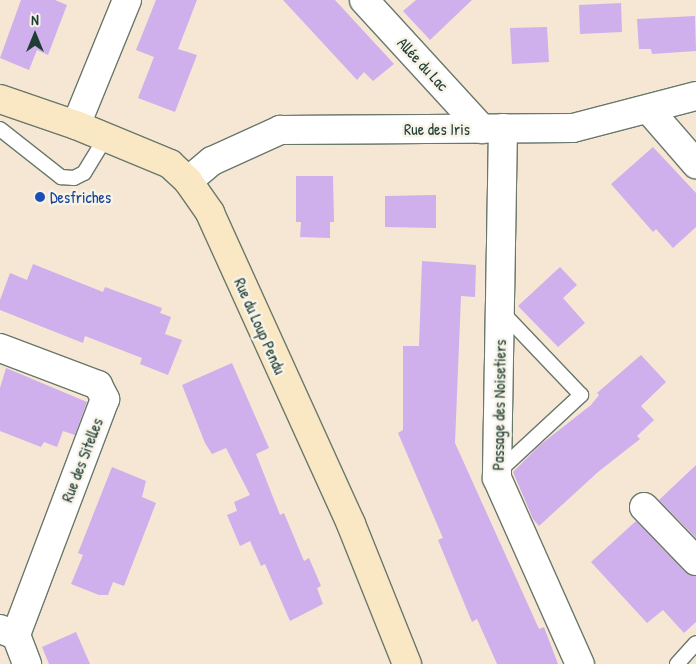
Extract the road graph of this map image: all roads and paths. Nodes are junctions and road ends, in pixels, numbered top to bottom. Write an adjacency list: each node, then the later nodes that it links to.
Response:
1 (127, 0): 6 (street)
2 (364, 0): 7 (street, Allée du Lac)
3 (696, 96): 5 (street, Rue des Iris)
4 (0, 99): 6 (street, Rue du Loup Pendu)
5 (649, 110): 7 (street, Rue des Iris); 10 (street)
6 (76, 125): 9 (street, Rue du Loup Pendu)
7 (493, 128): 11 (street, Rue des Iris); 12 (street, Passage des Noisetiers)
8 (0, 129): 9 (lane)
9 (106, 137): 11 (street, Rue du Loup Pendu)
10 (696, 164)
11 (188, 181): 20 (street, Rue du Loup Pendu)
12 (500, 310): 14 (street, Passage des Noisetiers); 14 (lane)
13 (0, 348): 17 (street, Rue des Sitelles)
14 (497, 472): 21 (street, Passage des Noisetiers)
15 (644, 507): 16 (street)
16 (696, 561)
17 (8, 632): 19 (street)
18 (696, 644): 22 (lane)
19 (27, 664)
20 (407, 664)
21 (580, 664)
22 (677, 664)

